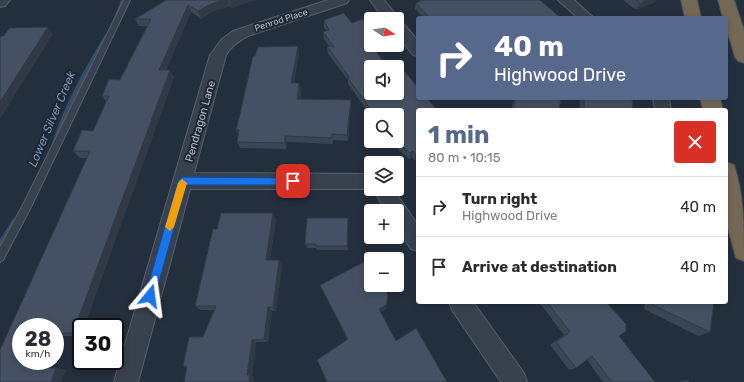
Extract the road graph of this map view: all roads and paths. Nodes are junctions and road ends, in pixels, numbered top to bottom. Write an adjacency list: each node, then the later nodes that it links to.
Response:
1 (3, 0): 8 (street)
2 (128, 0): 22 (lane)
3 (342, 0): 13 (street, Penrod Place)
4 (377, 0): 9 (street)
5 (565, 0): 10 (street)
6 (689, 0): 11 (highway)
7 (726, 0): 15 (highway)
8 (0, 4)
9 (386, 12)
10 (585, 16)
11 (693, 16)
12 (404, 34): 14 (street)
13 (224, 44): 17 (street, Pendragon Lane)
14 (416, 49)
15 (744, 57)
16 (728, 180): 21 (highway)
17 (183, 181): 18 (street); 24 (street, Pendragon Lane)
18 (364, 182)
19 (404, 221): 20 (street)
20 (416, 239)
21 (744, 250)
22 (0, 257)
23 (461, 304): 25 (street)
24 (126, 382)
25 (515, 382)

